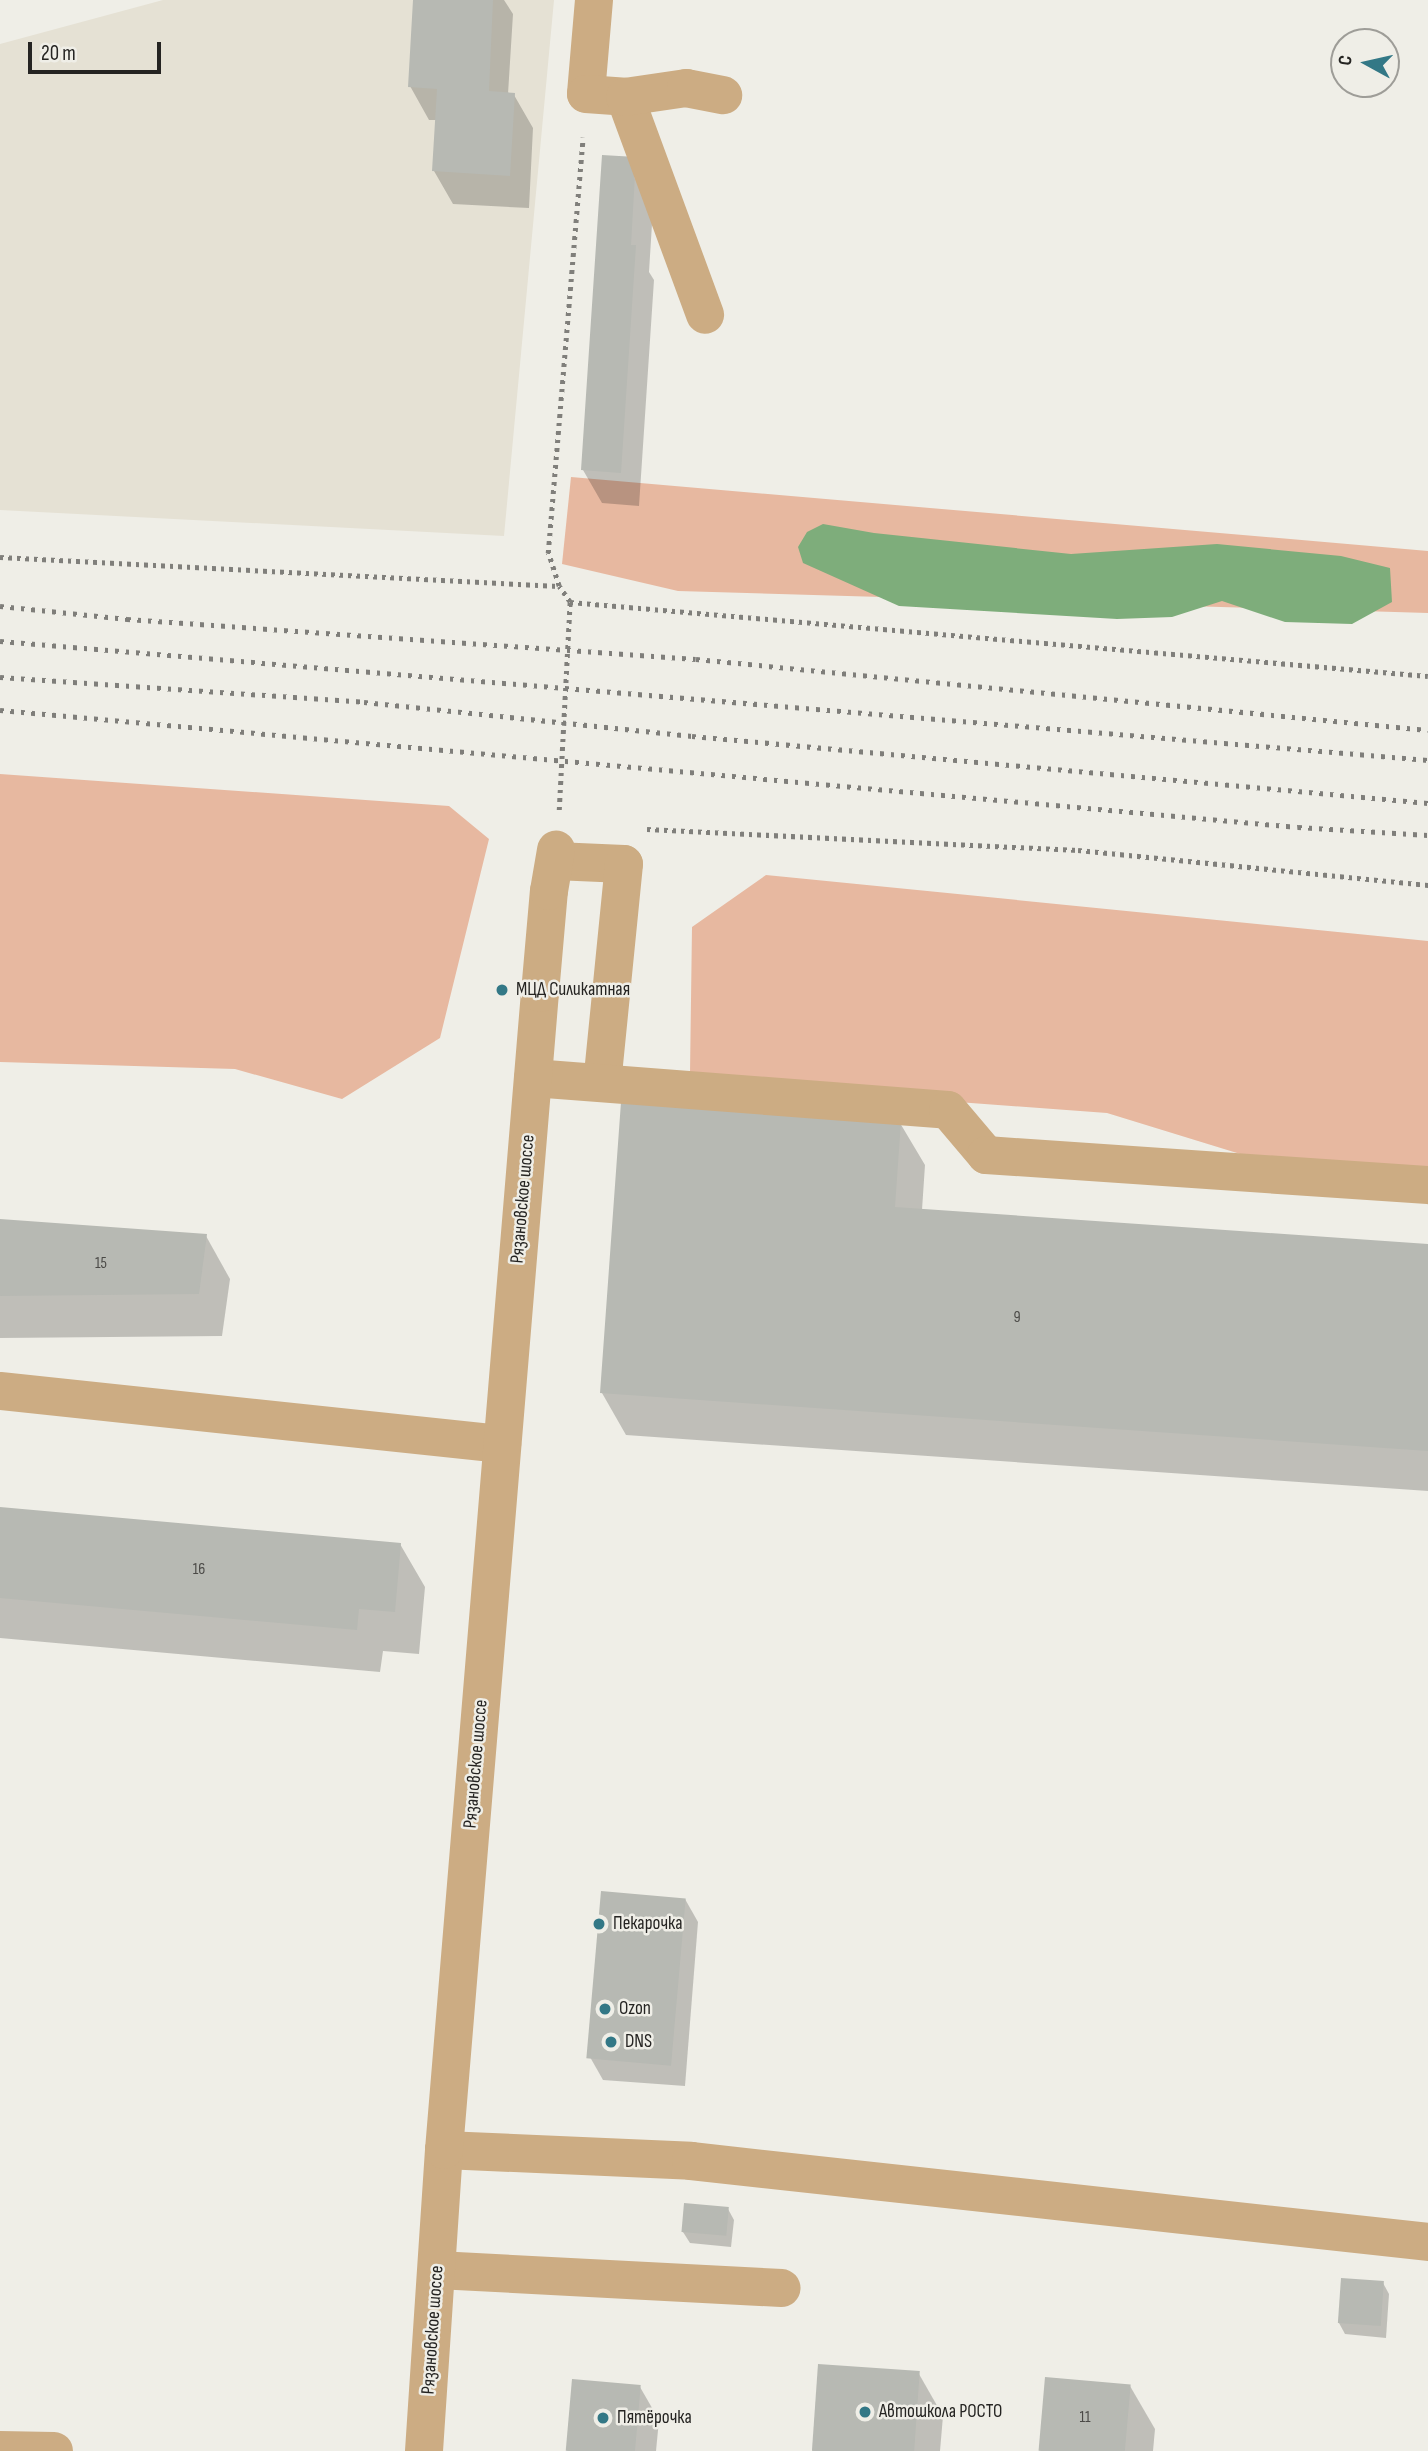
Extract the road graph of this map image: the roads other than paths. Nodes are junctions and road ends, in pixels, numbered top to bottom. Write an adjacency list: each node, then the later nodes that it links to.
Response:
1 (594, 0): 3 (street)
2 (723, 95): 3 (street)
3 (625, 97): 4 (street)
4 (705, 316)
5 (533, 1078): 6 (street); 6 (street, Рязановское шоссе); 9 (street, Рязановское шоссе)
6 (603, 1083): 7 (street)
7 (1428, 1185)
8 (0, 1391): 9 (street)
9 (502, 1444): 10 (street, Рязановское шоссе)
10 (444, 2150): 11 (street); 12 (street, Рязановское шоссе)
11 (1428, 2242)
12 (437, 2270): 13 (street); 16 (street, Рязановское шоссе)
13 (782, 2288)
14 (0, 2449): 15 (street)
15 (54, 2451)
16 (424, 2451)

